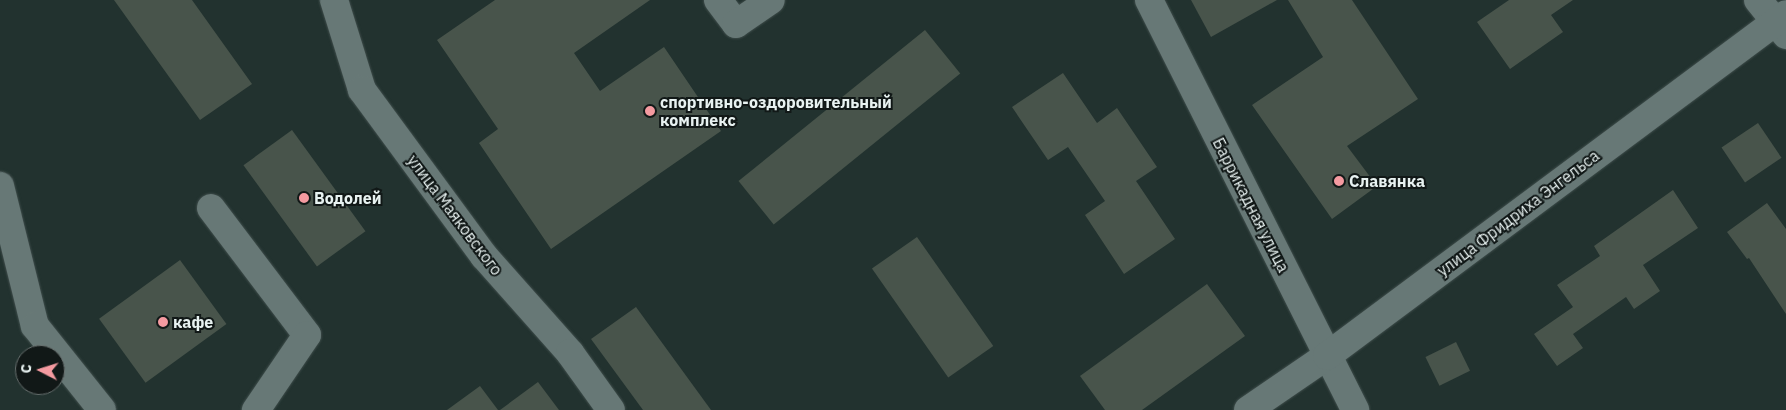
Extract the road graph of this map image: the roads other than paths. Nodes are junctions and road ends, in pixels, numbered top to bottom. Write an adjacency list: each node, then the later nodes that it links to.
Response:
1 (334, 0): 12 (street, улица Маяковского)
2 (718, 0): 3 (street)
3 (771, 0)
4 (1149, 0): 9 (street, Баррикадная улица)
5 (1758, 0): 6 (street)
6 (1783, 23): 9 (street, улица Фридриха Энгельса)
7 (0, 186): 10 (street)
8 (211, 208): 11 (street)
9 (1327, 356): 13 (street, улица Фридриха Энгельса); 14 (street, Баррикадная улица)
10 (102, 410)
11 (256, 410)
12 (611, 410)
13 (1248, 410)
14 (1355, 410)

